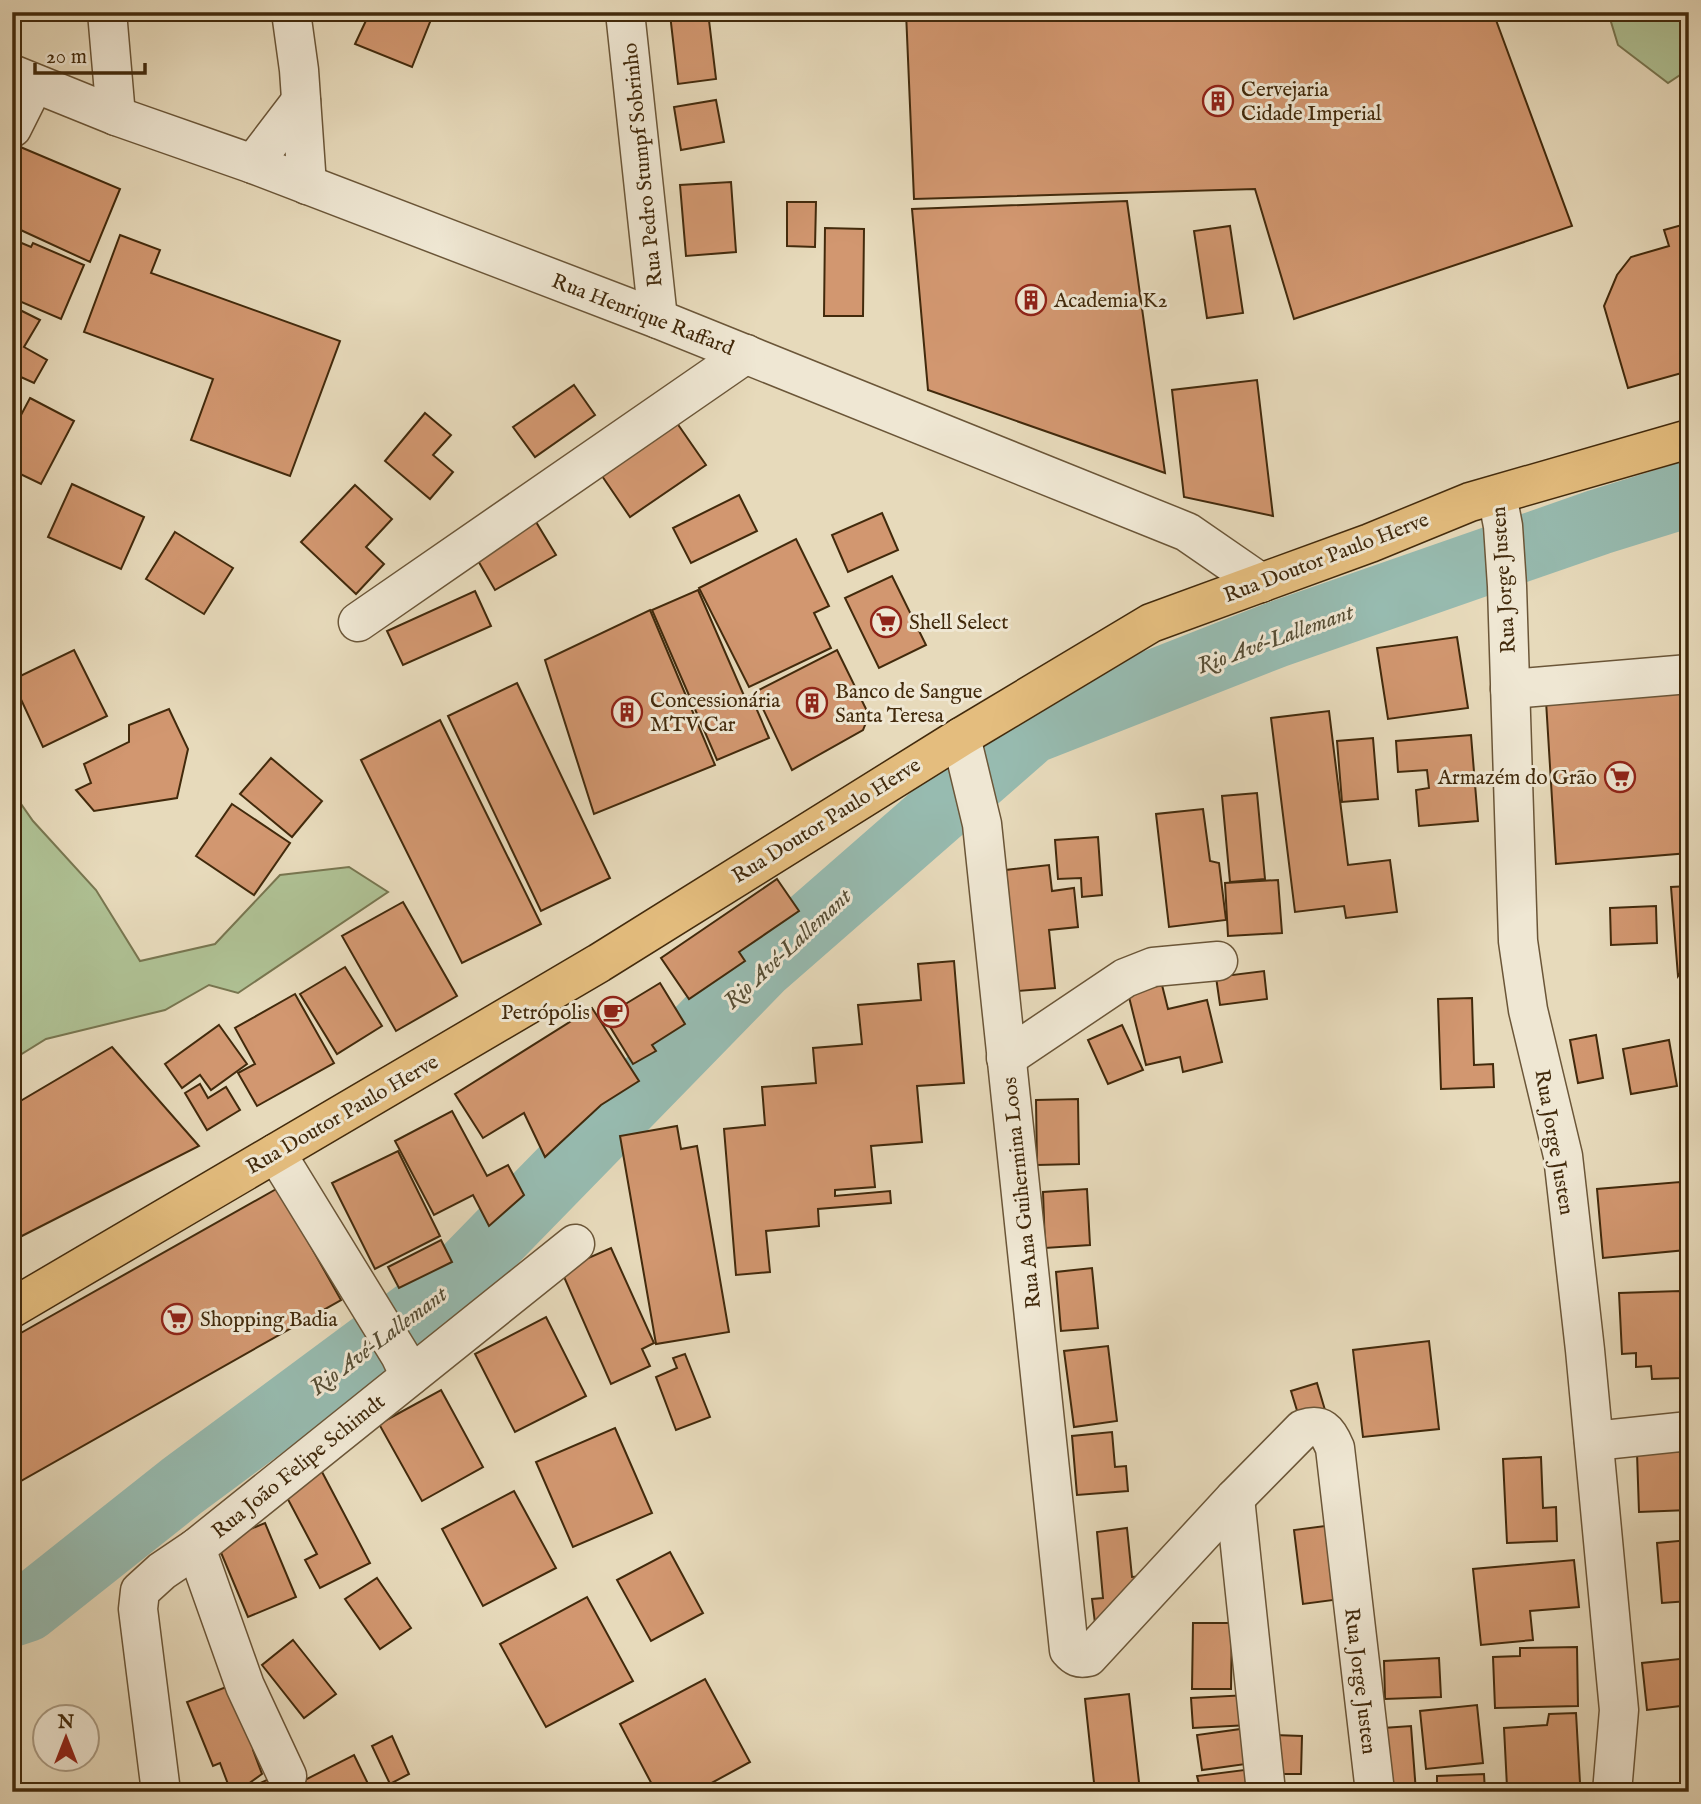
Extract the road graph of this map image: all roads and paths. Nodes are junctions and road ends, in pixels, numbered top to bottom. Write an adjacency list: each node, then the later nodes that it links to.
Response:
1 (107, 12): 6 (street)
2 (625, 12): 10 (street, Rua Pedro Stumpf Sobrinho)
3 (302, 17): 5 (street)
4 (23, 79): 6 (street, Rua Henrique Raffard); 7 (street)
5 (301, 102): 8 (street); 9 (street)
6 (116, 116): 8 (street, Rua Henrique Raffard)
7 (12, 128)
8 (253, 164): 9 (street, Rua Henrique Raffard)
9 (307, 185): 10 (street, Rua Henrique Raffard)
10 (658, 319): 11 (street, Rua Henrique Raffard)
11 (746, 354): 14 (street, Rua Henrique Raffard); 15 (street)
12 (1688, 444): 13 (main road, Rua Doutor Paulo Herve)
13 (1500, 510): 14 (main road, Rua Doutor Paulo Herve); 17 (street, Rua Jorge Justen)
14 (1261, 583): 18 (main road, Rua Doutor Paulo Herve)
15 (358, 622)
16 (1689, 674): 17 (street)
17 (1510, 689): 26 (street, Rua Jorge Justen)
18 (964, 752): 20 (street, Rua Ana Guihermina Loos); 21 (main road, Rua Doutor Paulo Herve)
19 (1218, 961): 20 (street)
20 (1006, 1058): 27 (street, Rua Ana Guihermina Loos)
21 (276, 1153): 23 (main road, Rua Doutor Paulo Herve); 24 (street)
22 (575, 1244): 24 (street, Rua João Felipe Schimdt)
23 (12, 1308)
24 (405, 1365): 28 (street, Rua João Felipe Schimdt)
25 (1689, 1431): 26 (street)
26 (1594, 1441): 30 (street, Rua Jorge Justen)
27 (1235, 1499): 32 (street); 33 (street, Rua Jorge Justen)
28 (196, 1548): 29 (street); 31 (street, Rua João Felipe Schimdt)
29 (287, 1776)
30 (1603, 1791)
31 (161, 1792)
32 (1266, 1792)
33 (1375, 1792)

